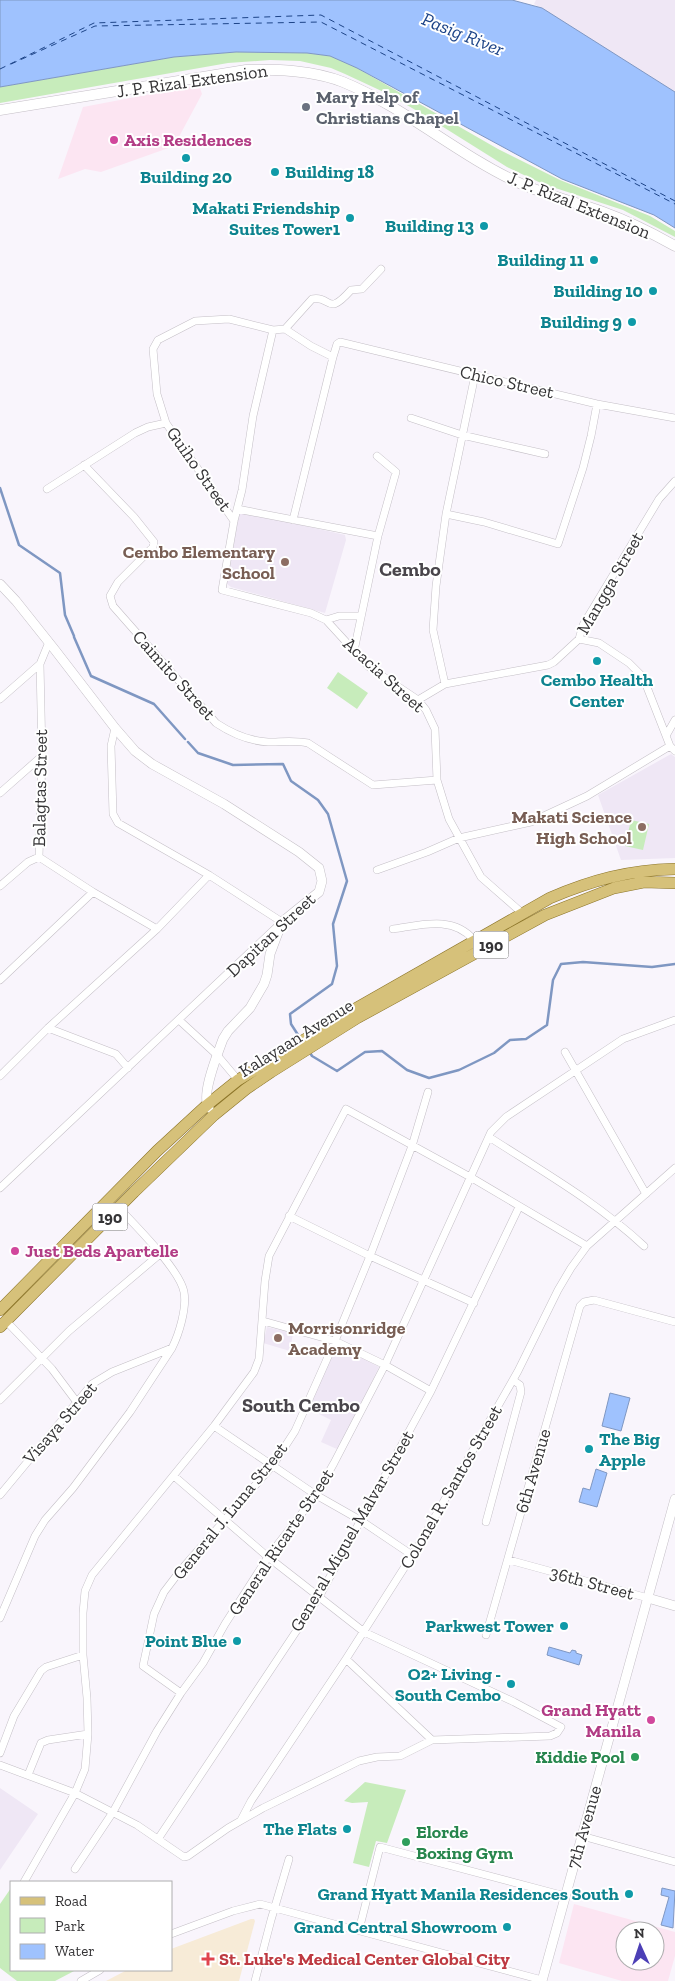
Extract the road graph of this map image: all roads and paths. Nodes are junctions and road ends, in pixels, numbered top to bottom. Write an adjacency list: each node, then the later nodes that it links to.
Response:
1 (0, 110): 2 (main road, J. P. Rizal Extension)
2 (675, 246)
3 (381, 269): 4 (street)
4 (284, 329): 5 (street, Guiho Street); 6 (street)
5 (273, 330): 11 (street, Guiho Street); 18 (street)
6 (333, 357): 7 (street, Chico Street); 21 (street)
7 (475, 375): 8 (street, Chico Street); 12 (street)
8 (597, 404): 10 (street, Chico Street); 19 (street)
9 (410, 418): 12 (street)
10 (675, 418)
11 (166, 423): 15 (street); 20 (street, Guiho Street)
12 (462, 435): 13 (street); 19 (street)
13 (545, 454)
14 (377, 456): 22 (street)
15 (84, 465): 17 (street); 38 (street, Caimito Street)
16 (675, 481): 26 (street, Mangga Street)
17 (47, 489)
18 (237, 509): 20 (street); 21 (street)
19 (446, 514): 30 (street)
20 (234, 520): 25 (street, Acacia Street)
21 (293, 520): 22 (street)
22 (378, 536): 24 (street)
23 (0, 584): 27 (street, Dapitan Street)
24 (360, 616): 25 (street); 28 (street)
25 (326, 620): 28 (street, Acacia Street)
26 (579, 639): 30 (street, Mangga Street); 35 (street)
27 (49, 642): 29 (street, Balagtas Street); 34 (street, Dapitan Street)
28 (354, 651): 32 (street, Acacia Street)
29 (40, 664): 31 (street); 37 (street, Balagtas Street)
30 (444, 684): 32 (street, Mangga Street)
31 (0, 699)
32 (418, 700): 38 (street, Acacia Street)
33 (675, 720): 35 (street)
34 (115, 728): 44 (street); 49 (street, Dapitan Street)
35 (667, 734): 36 (street)
36 (673, 749): 40 (street)
37 (42, 756): 39 (street); 41 (street, Balagtas Street)
38 (437, 780): 40 (street, Acacia Street)
39 (0, 793)
40 (459, 838): 43 (street); 48 (street, Acacia Street)
41 (39, 857): 46 (street); 47 (street, Balagtas Street)
42 (675, 869): 48 (main road, Kalayaan Avenue / 190)
43 (377, 870)
44 (209, 875): 49 (street); 50 (street)
45 (675, 883): 57 (main road, Kalayaan Avenue / 190)
46 (0, 886)
47 (93, 892): 50 (street, Balagtas Street); 53 (street)
48 (522, 913): 52 (main road, Kalayaan Avenue / 190)
49 (282, 922): 54 (street, Dapitan Street); 60 (street)
50 (157, 929): 56 (street)
51 (393, 929): 52 (street)
52 (474, 940): 57 (main road, Kalayaan Avenue / 190)
53 (0, 980)
54 (179, 1020): 60 (street); 61 (street, Dapitan Street)
55 (675, 1020): 62 (street, General Ricarte Street)
56 (48, 1028): 61 (street); 63 (street)
57 (316, 1038): 59 (main road, Kalayaan Avenue / 190)
58 (565, 1052): 62 (street)
59 (291, 1054): 64 (main road, Kalayaan Avenue / 190); 67 (main road, Kalayaan Avenue / 190)
60 (217, 1056): 64 (street); 66 (street)
61 (128, 1068): 72 (street, Dapitan Street)
62 (577, 1070): 68 (street, General Ricarte Street); 73 (street)
63 (0, 1076)
64 (238, 1080): 66 (main road, Kalayaan Avenue / 190)
65 (428, 1092): 69 (street, General J. Luna Street)
66 (206, 1105): 67 (street); 84 (main road, Kalayaan Avenue / 190)
67 (214, 1115): 75 (main road, Kalayaan Avenue / 190)
68 (489, 1137): 71 (street, General Ricarte Street); 77 (street)
69 (412, 1146): 71 (street); 76 (street); 81 (street, General J. Luna Street)
70 (675, 1168): 73 (street, Colonel R. Santos Street)
71 (472, 1178): 74 (street); 82 (street, General Ricarte Street)
72 (0, 1188)
73 (646, 1194): 77 (street, Colonel R. Santos Street)
74 (520, 1207): 78 (street); 83 (street, General Miguel Malvar Street)
75 (119, 1208): 80 (street); 87 (main road, Kalayaan Avenue / 190)
76 (289, 1216): 81 (street); 85 (street)
77 (615, 1222): 78 (street, Colonel R. Santos Street); 79 (street)
78 (588, 1246): 92 (street, Colonel R. Santos Street)
79 (644, 1246)
80 (160, 1254): 89 (street); 90 (street)
81 (370, 1256): 82 (street); 88 (street, General J. Luna Street)
82 (424, 1280): 83 (street); 91 (street, General Ricarte Street)
83 (474, 1303): 93 (street, General Miguel Malvar Street)
84 (0, 1310)
85 (263, 1320): 88 (street); 96 (street)
86 (675, 1322): 107 (street, 6th Avenue)
87 (3, 1324): 90 (street)
88 (335, 1342): 91 (street); 97 (street, General J. Luna Street)
89 (172, 1348): 95 (street, Visaya Street); 111 (street)
90 (42, 1358): 94 (street); 95 (street)
91 (385, 1365): 93 (street); 100 (street, General Ricarte Street)
92 (514, 1380): 104 (street); 105 (street, Colonel R. Santos Street)
93 (431, 1391): 103 (street, General Miguel Malvar Street)
94 (0, 1400)
95 (76, 1401): 99 (street, Visaya Street)
96 (214, 1426): 97 (street); 98 (street)
97 (273, 1465): 100 (street); 102 (street, General J. Luna Street)
98 (174, 1476): 102 (street); 114 (street)
99 (0, 1495)
100 (316, 1495): 103 (street); 106 (street, General Ricarte Street)
101 (675, 1499): 109 (street, 7th Avenue)
102 (225, 1520): 106 (street); 116 (street, General J. Luna Street)
103 (360, 1520): 105 (street); 108 (street, General Miguel Malvar Street)
104 (486, 1522)
105 (412, 1555): 112 (street, Colonel R. Santos Street)
106 (268, 1557): 108 (street); 116 (street, General Ricarte Street)
107 (509, 1560): 109 (street, 36th Street); 113 (street, 6th Avenue)
108 (319, 1597): 112 (street); 126 (street, General Miguel Malvar Street)
109 (648, 1598): 110 (street, 36th Street); 125 (street, 7th Avenue)
110 (675, 1606)
111 (0, 1618)
112 (364, 1632): 115 (street, Colonel R. Santos Street); 118 (street)
113 (486, 1635)
114 (83, 1656): 117 (street); 119 (street)
115 (346, 1659): 118 (street); 124 (street, Colonel R. Santos Street)
116 (181, 1693): 123 (street, General Ricarte Street)
117 (88, 1734): 121 (street); 122 (street)
118 (432, 1740): 124 (street)
119 (0, 1753)
120 (0, 1764): 121 (street)
121 (28, 1775): 122 (street)
122 (75, 1793): 123 (street); 130 (street)
123 (112, 1812): 126 (street); 129 (street, General Ricarte Street)
124 (240, 1821): 126 (street)
125 (582, 1836): 128 (street); 131 (street, 7th Avenue)
126 (158, 1839)
127 (289, 1859): 132 (street)
128 (675, 1862)
129 (75, 1869)
130 (25, 1881)
131 (565, 1896): 133 (street); 138 (street, 7th Avenue)
132 (274, 1908): 133 (street); 134 (street); 137 (street)
133 (359, 1930): 138 (street)
134 (172, 1934)
135 (98, 1971): 136 (street)
136 (80, 1981)
137 (255, 1981)
138 (543, 1981)

